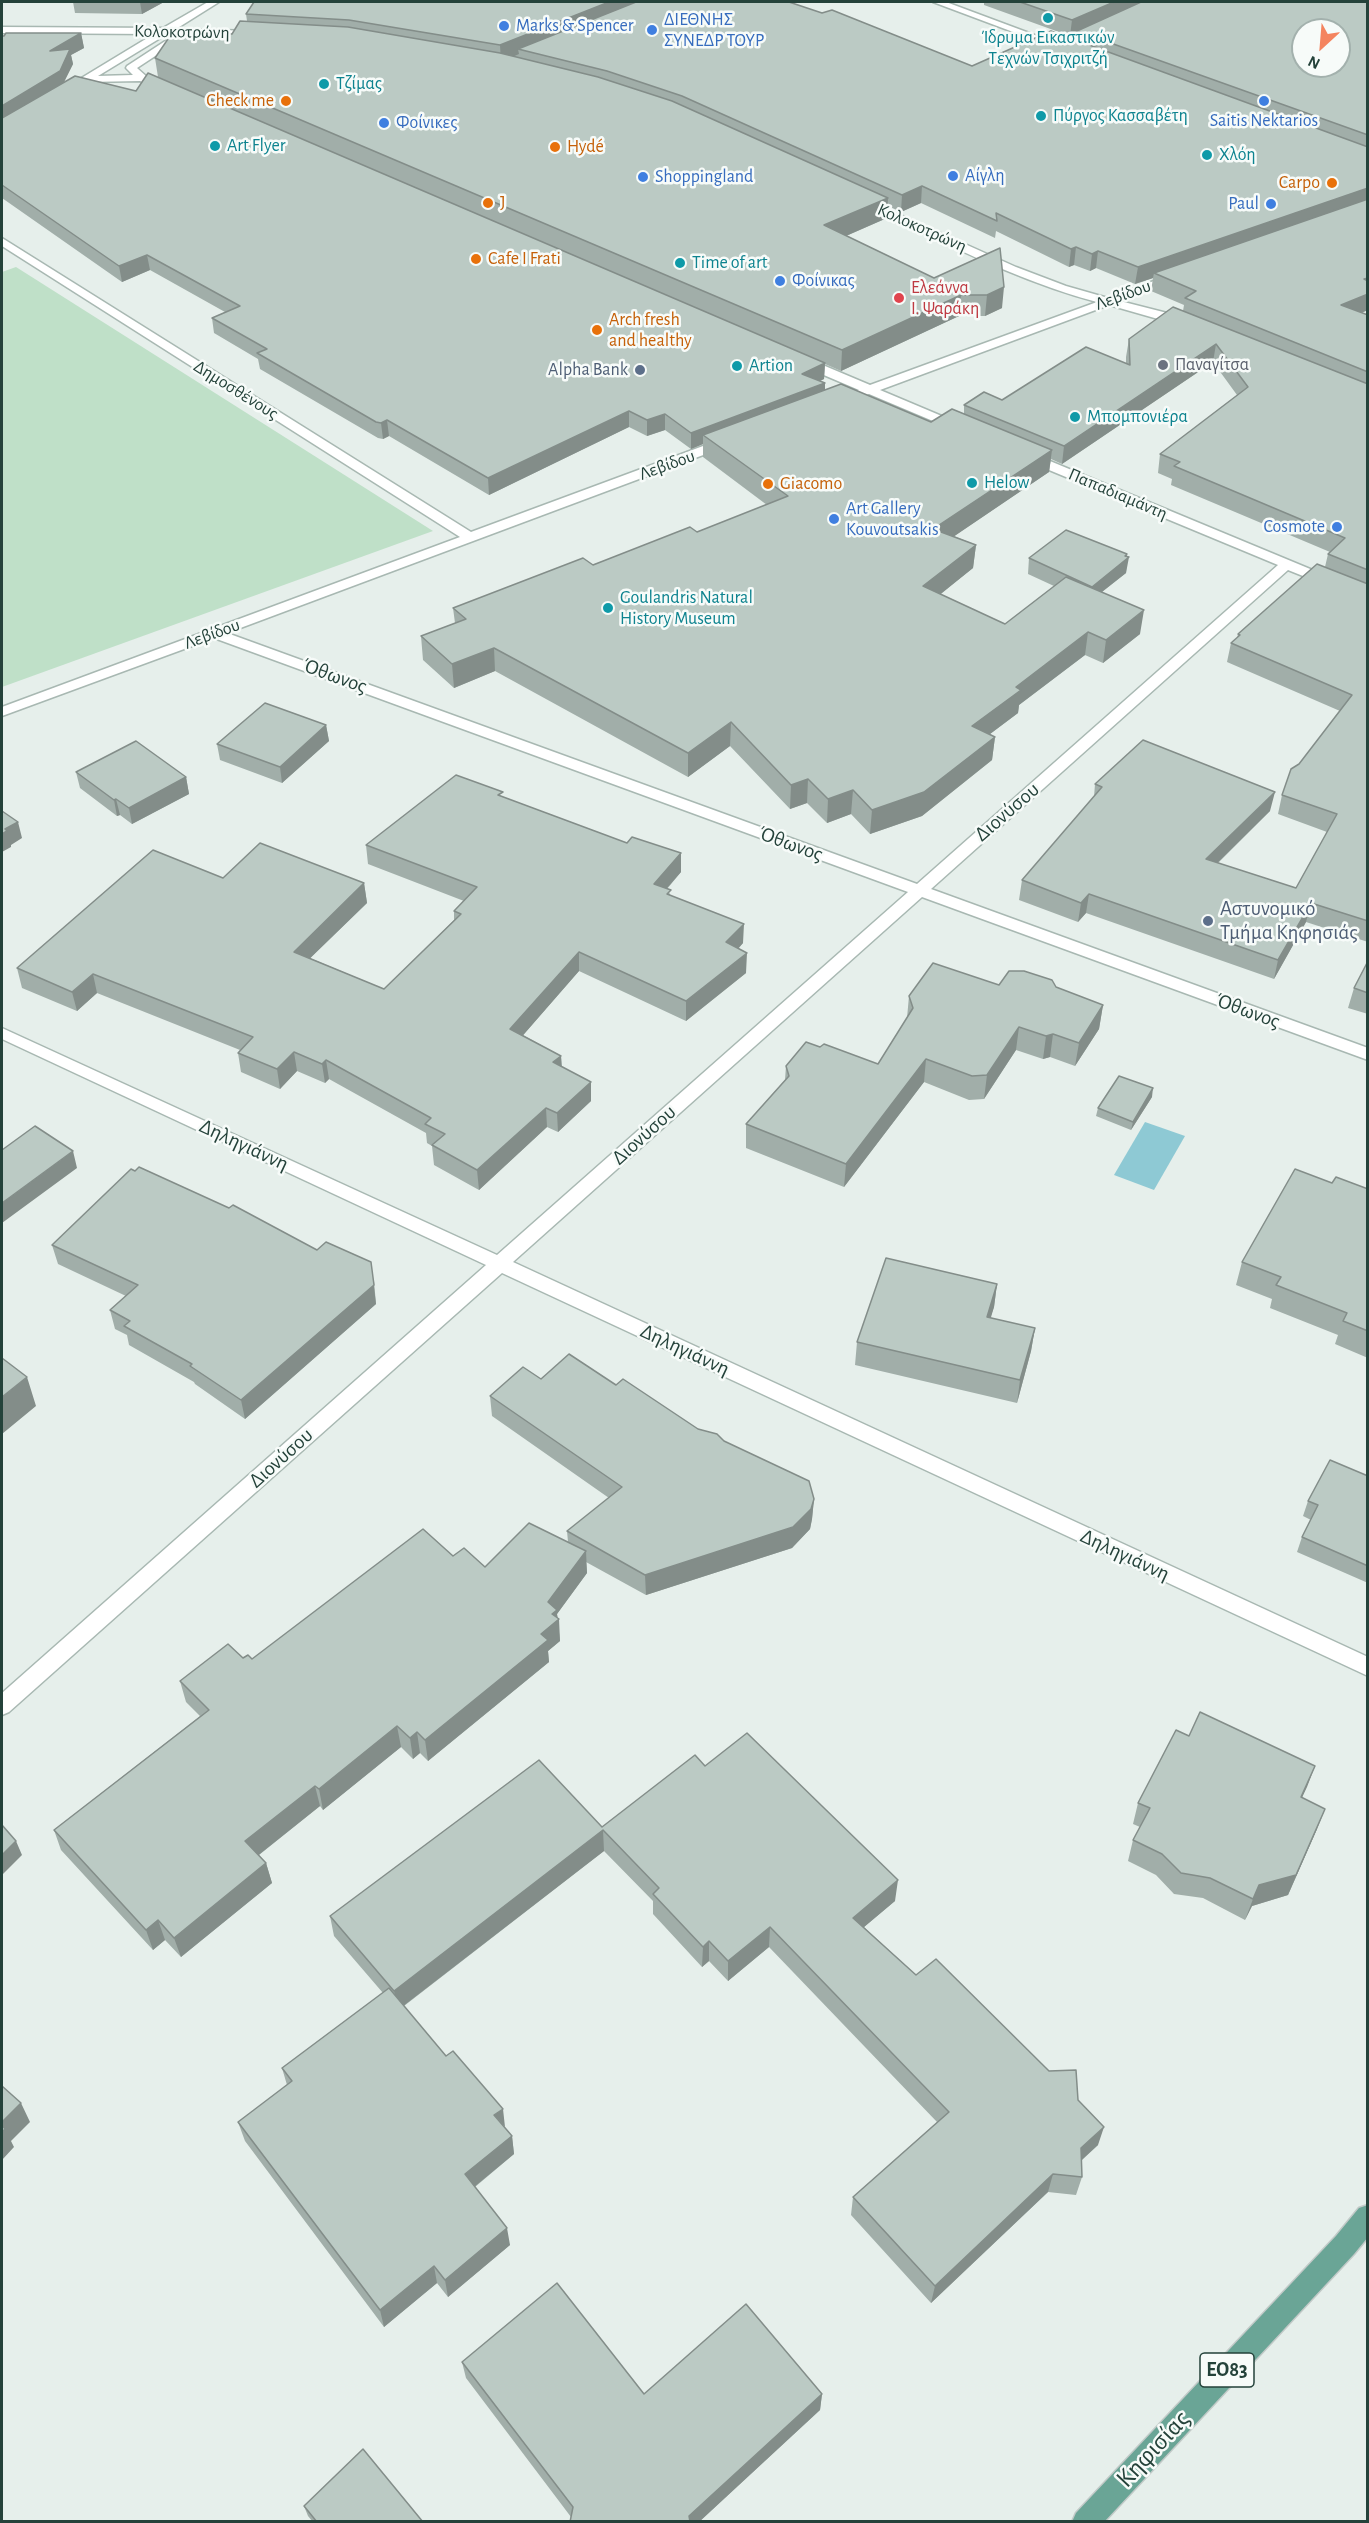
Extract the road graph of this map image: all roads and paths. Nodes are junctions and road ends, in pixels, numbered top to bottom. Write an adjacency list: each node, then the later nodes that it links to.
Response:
1 (214, 2): 4 (street)
2 (938, 2): 7 (street)
3 (2, 30): 4 (street, Κολοκοτρώνη)
4 (162, 30): 5 (street, Κολοκοτρώνη); 9 (street)
5 (188, 31): 6 (street, Κολοκοτρώνη); 8 (street)
6 (268, 35)
7 (1067, 47)
8 (141, 78): 9 (street); 10 (street)
9 (84, 79): 11 (street)
10 (174, 92)
11 (57, 96)
12 (855, 197): 15 (street, Κολοκοτρώνη)
13 (2, 241): 23 (street, Δημοσθένους)
14 (1189, 272): 15 (street, Λεβίδου)
15 (1107, 301): 16 (street, Κολοκοτρώνη); 18 (street, Λεβίδου)
16 (1200, 329)
17 (793, 357): 18 (street)
18 (867, 390): 19 (street, Λεβίδου); 20 (street)
19 (826, 405)
20 (967, 431)
21 (736, 439): 23 (street, Λεβίδου)
22 (1022, 454): 24 (street, Παπαδιαμάντη)
23 (471, 537): 26 (street, Λεβίδου)
24 (1287, 564): 25 (street, Παπαδιαμάντη); 28 (street, Διονύσου)
25 (1368, 598)
26 (215, 633): 27 (street, Λεβίδου); 28 (street, Όθωνος)
27 (2, 712)
28 (919, 890): 30 (street, Όθωνος); 31 (street, Διονύσου)
29 (2, 1033): 31 (street, Δηληγιάννη)
30 (1368, 1054)
31 (499, 1263): 32 (street, Δηληγιάννη); 33 (street, Διονύσου)
32 (1368, 1667)
33 (2, 1706)
34 (1368, 2217): 35 (main road, Κηφισίας / ΕΟ83)
35 (1085, 2522)

